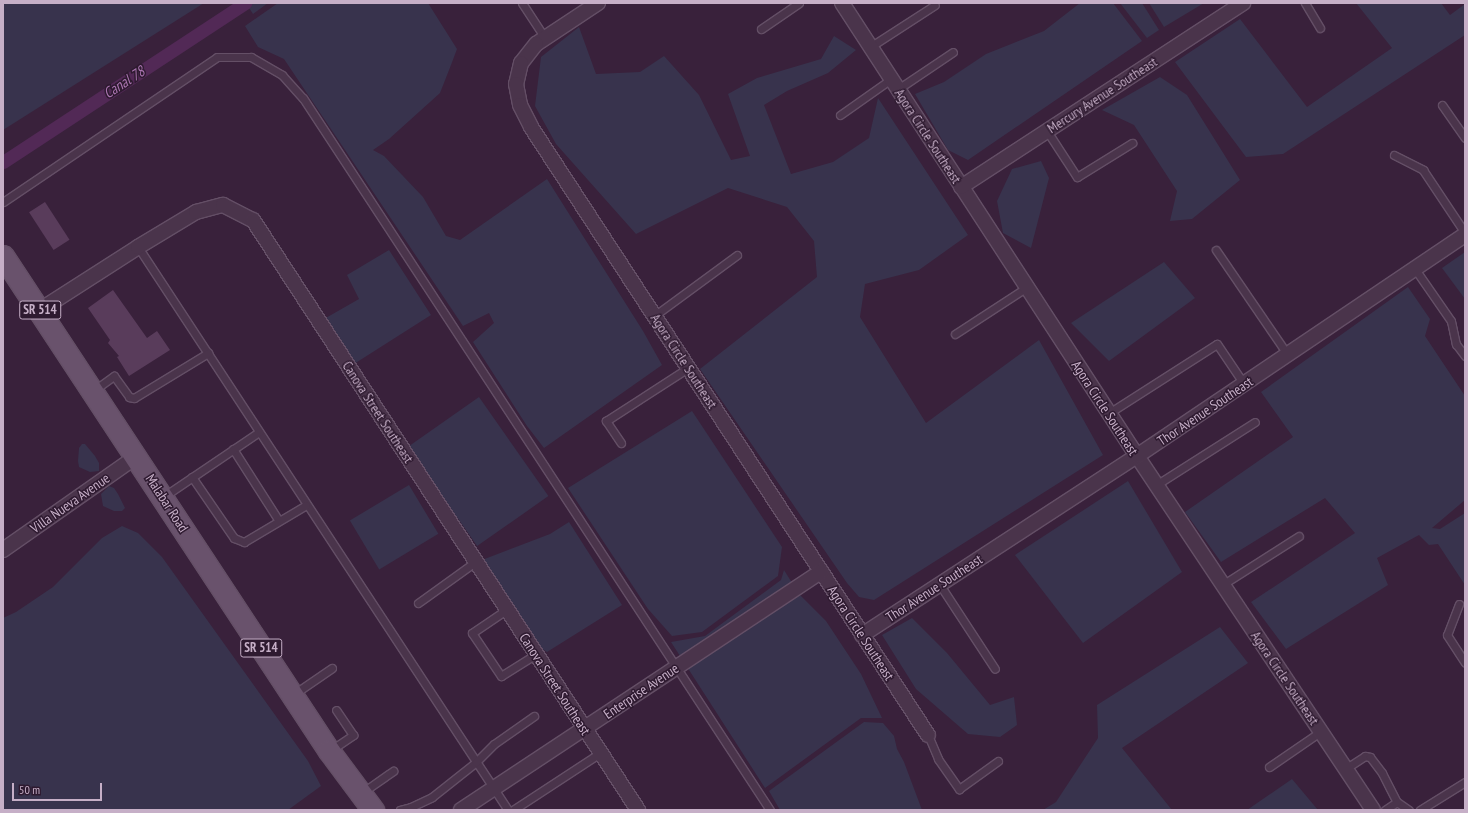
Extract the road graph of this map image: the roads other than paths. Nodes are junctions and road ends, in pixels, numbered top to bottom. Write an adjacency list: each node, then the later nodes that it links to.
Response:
1 (522, 3): 10 (lane)
2 (598, 3): 10 (street, Agora Circle Southeast)
3 (799, 3): 9 (lane)
4 (842, 3): 11 (street, Agora Circle Southeast)
5 (1243, 3): 16 (street, Mercury Avenue Southeast)
6 (1305, 3): 8 (lane)
7 (935, 5): 11 (lane)
8 (1320, 28)
9 (761, 29)
10 (545, 38): 30 (street, Agora Circle Southeast)
11 (870, 47): 13 (street, Agora Circle Southeast)
12 (953, 52): 13 (lane)
13 (894, 84): 15 (lane); 20 (street, Agora Circle Southeast)
14 (1442, 105): 17 (lane)
15 (840, 115)
16 (1047, 131): 18 (lane); 20 (street, Mercury Avenue Southeast)
17 (1465, 138)
18 (1132, 143)
19 (1394, 154): 22 (lane)
20 (962, 187): 28 (street, Agora Circle Southeast)
21 (3, 202): 62 (lane)
22 (1465, 234): 27 (street, Thor Avenue Southeast)
23 (138, 247): 29 (street, Canova Street Southeast); 32 (lane); 52 (street, Canova Street Southeast)
24 (1216, 250): 33 (lane)
25 (737, 255): 30 (lane)
26 (3, 256): 29 (main road, Malabar Road / SR 514)
27 (1416, 269): 33 (street, Thor Avenue Southeast); 34 (lane)
28 (1027, 287): 31 (lane); 38 (street, Agora Circle Southeast)
29 (40, 310): 37 (main road, Malabar Road / SR 514)
30 (654, 316): 35 (street, Agora Circle Southeast)
31 (955, 334)
32 (208, 353): 37 (lane); 40 (lane)
33 (1288, 355): 36 (street, Thor Avenue Southeast)
34 (1465, 356)
35 (688, 368): 41 (lane); 53 (street, Agora Circle Southeast)
36 (1244, 384): 38 (lane); 43 (street, Thor Avenue Southeast)
37 (92, 391): 44 (main road, Malabar Road / SR 514)
38 (1109, 413): 43 (street, Agora Circle Southeast)
39 (1255, 422): 46 (lane)
40 (259, 432): 42 (lane); 48 (lane)
41 (621, 443)
42 (233, 449): 45 (lane); 49 (lane)
43 (1137, 456): 46 (street, Agora Circle Southeast); 55 (street, Thor Avenue Southeast)
44 (136, 457): 47 (main road, Malabar Road / SR 514); 51 (street, Villa Nueva Avenue)
45 (192, 477): 47 (lane); 49 (lane)
46 (1156, 485): 54 (street, Agora Circle Southeast)
47 (162, 497): 65 (main road, Malabar Road / SR 514)
48 (306, 504): 49 (lane); 74 (lane)
49 (280, 521)
50 (1299, 536): 54 (lane)
51 (4, 547)
52 (475, 562): 56 (lane); 58 (street, Canova Street Southeast)
53 (821, 572): 59 (street, Agora Circle Southeast); 62 (street, Enterprise Avenue)
54 (1222, 584): 69 (street, Agora Circle Southeast)
55 (940, 585): 59 (street, Thor Avenue Southeast); 64 (lane)
56 (418, 603)
57 (1459, 604): 61 (lane)
58 (506, 610): 60 (street, Canova Street Southeast); 60 (lane)
59 (862, 635): 70 (street, Agora Circle Southeast)
60 (535, 654): 68 (street, Canova Street Southeast)
61 (1465, 663)
62 (677, 667): 68 (street, Enterprise Avenue); 88 (lane)
63 (332, 668): 65 (lane)
64 (995, 669)
65 (293, 695): 71 (main road, Malabar Road / SR 514)
66 (336, 710): 71 (lane)
67 (534, 716): 74 (lane)
68 (585, 730): 72 (street, Canova Street Southeast); 79 (street, Enterprise Avenue)
69 (1320, 732): 75 (lane); 76 (street, Agora Circle Southeast)
70 (928, 735): 73 (lane)
71 (329, 751): 80 (main road, Malabar Road / SR 514)
72 (600, 753): 86 (lane); 87 (street, Canova Street Southeast)
73 (998, 761)
74 (476, 762): 79 (lane); 83 (lane)
75 (1269, 767)
76 (1345, 769): 81 (lane); 89 (street, Agora Circle Southeast)
77 (393, 771): 80 (lane)
78 (1465, 782): 92 (lane)
79 (493, 788): 84 (street, Enterprise Avenue); 85 (lane)
80 (359, 800): 82 (main road, Malabar Road / SR 514)
81 (1397, 802): 90 (lane); 91 (lane)
82 (373, 810)
83 (400, 810)
84 (461, 810)
85 (508, 810)
86 (513, 810)
87 (638, 810)
88 (770, 810)
89 (1373, 810)
90 (1385, 810)
91 (1410, 810)
92 (1420, 810)

